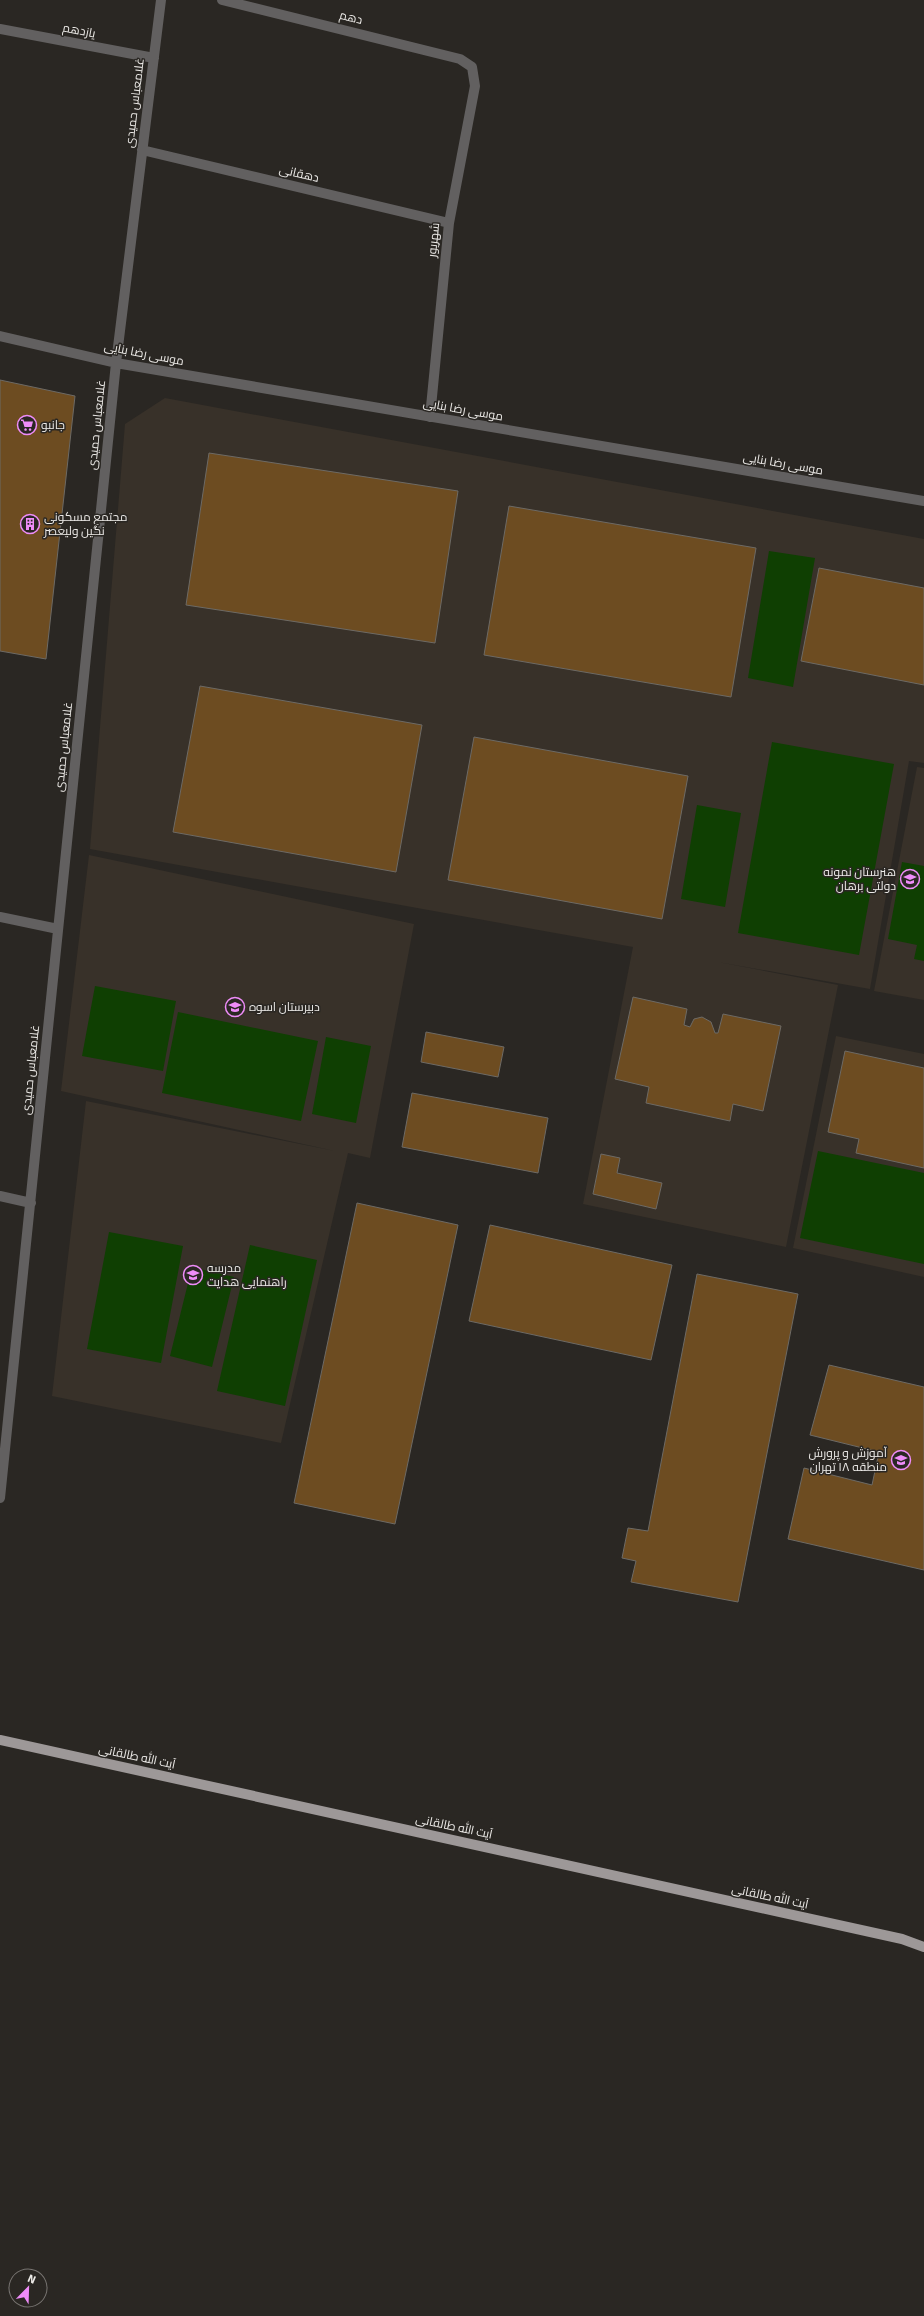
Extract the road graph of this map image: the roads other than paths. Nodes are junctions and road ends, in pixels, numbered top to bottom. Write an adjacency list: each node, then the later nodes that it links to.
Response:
1 (161, 0): 4 (street, غلامعباس حمیدی)
2 (222, 0): 5 (street, دهم)
3 (0, 29): 4 (street, یازدهم)
4 (154, 58): 6 (street, غلامعباس حمیدی)
5 (472, 67): 7 (street, شهریور)
6 (142, 150): 7 (street, دهقانی); 9 (street, غلامعباس حمیدی)
7 (449, 223): 10 (street, شهریور)
8 (0, 336): 9 (street, موسی رضا بنایی)
9 (116, 363): 10 (street, موسی رضا بنایی); 13 (street, غلامعباس حمیدی)
10 (430, 417): 11 (street, موسی رضا بنایی)
11 (924, 501)
12 (0, 917): 13 (street)
13 (58, 929): 15 (street, غلامعباس حمیدی)
14 (0, 1196): 15 (street)
15 (31, 1203): 16 (street, غلامعباس حمیدی)
16 (2, 1461): 17 (street, غلامعباس حمیدی)
17 (0, 1498)
18 (0, 1740): 20 (main road, آیت الله طالقانی)
19 (924, 1938): 20 (main road, آیت الله طالقانی)
20 (902, 1939): 21 (main road, آیت الله طالقانی)
21 (924, 1946)

